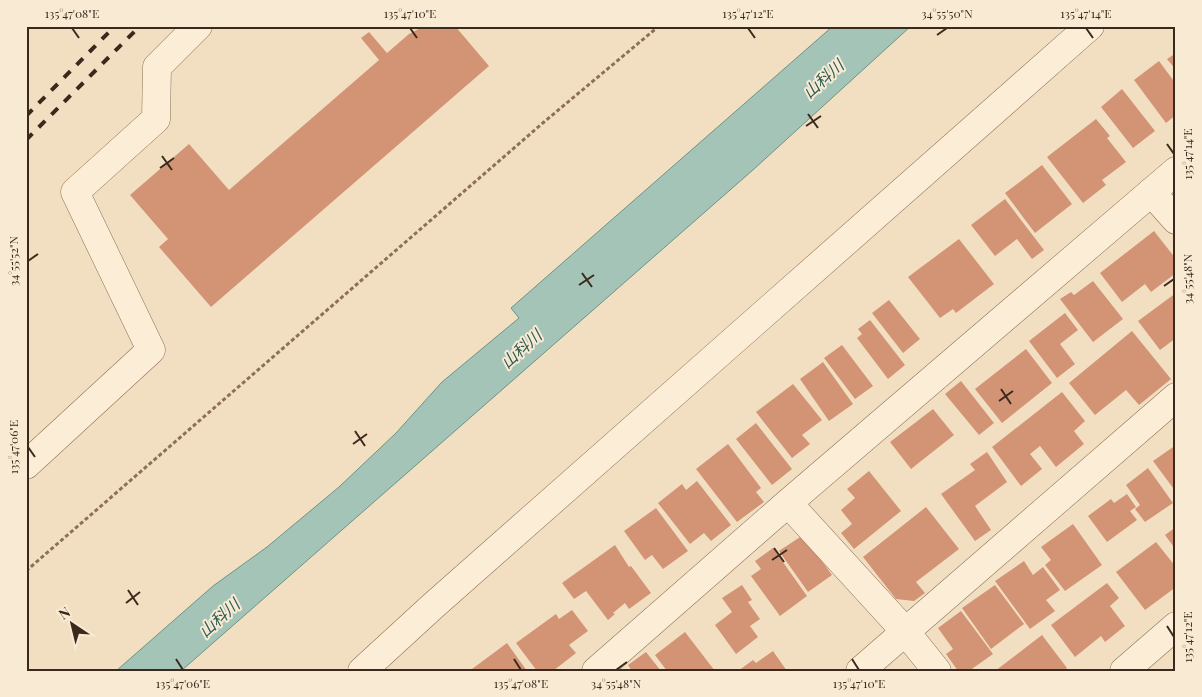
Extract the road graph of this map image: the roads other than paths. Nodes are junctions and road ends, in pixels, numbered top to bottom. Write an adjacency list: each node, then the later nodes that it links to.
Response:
1 (198, 26): 7 (street)
2 (1090, 26): 11 (street)
3 (1176, 171): 4 (street)
4 (1151, 192): 5 (street); 8 (street)
5 (1176, 220)
6 (1176, 397): 10 (street)
7 (26, 465)
8 (788, 503): 10 (street); 12 (street)
9 (1176, 626): 15 (street)
10 (905, 631): 13 (street); 14 (street)
11 (362, 671)
12 (596, 671)
13 (860, 671)
14 (937, 671)
15 (1124, 671)

